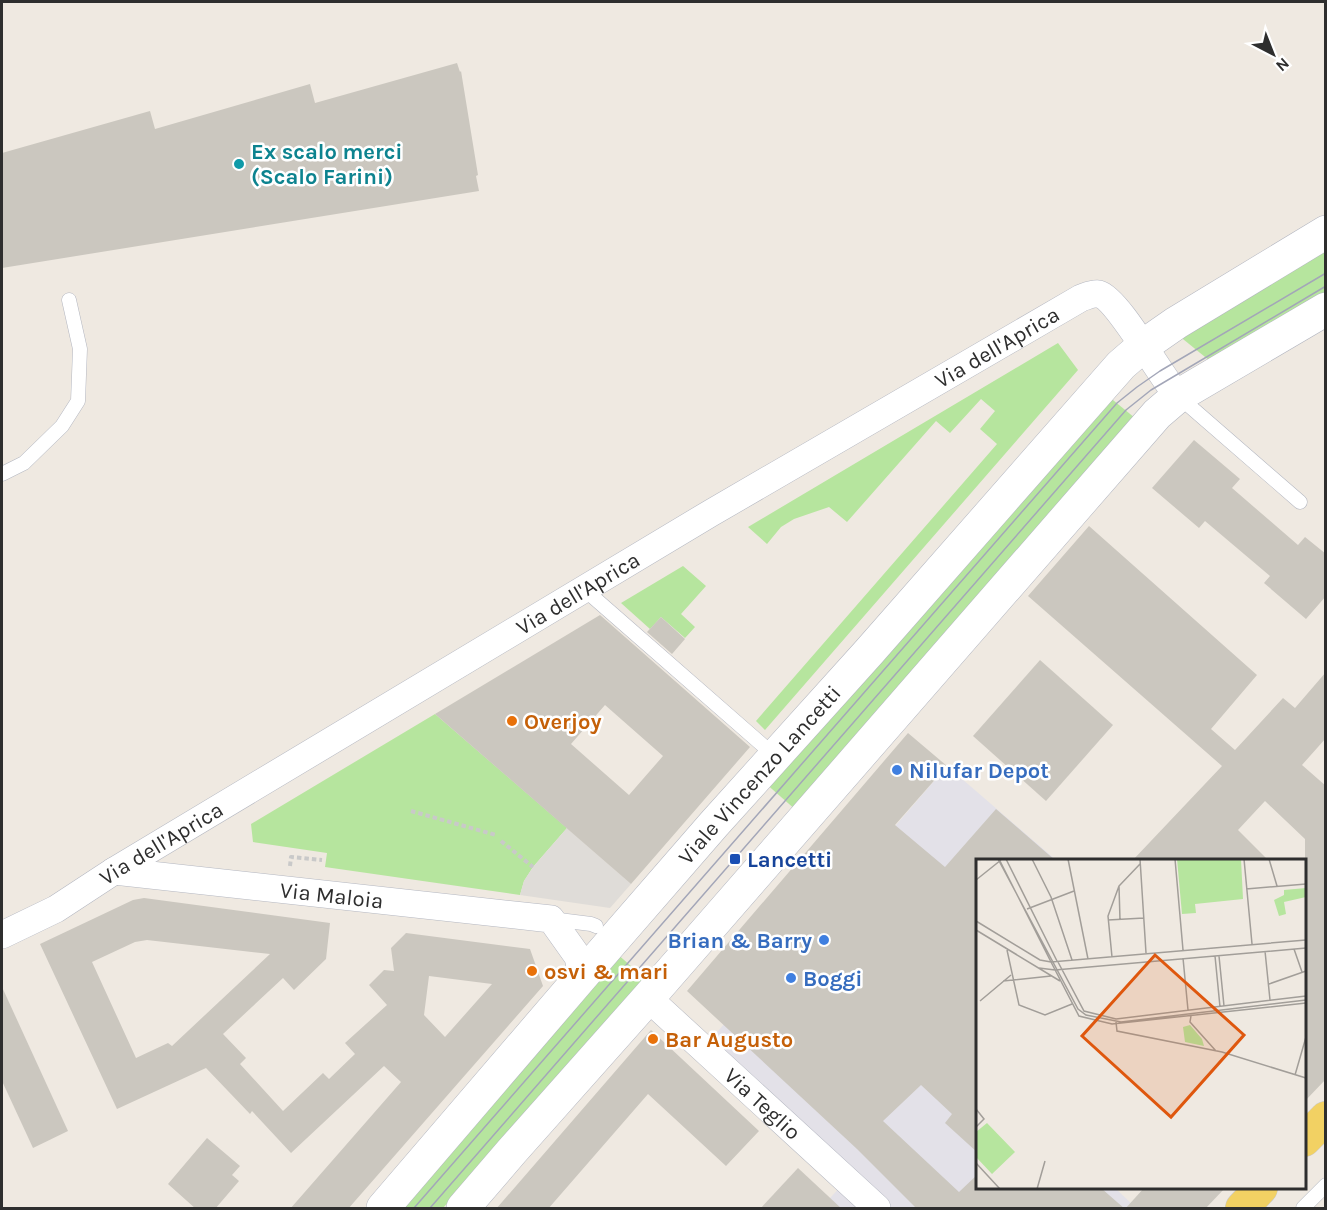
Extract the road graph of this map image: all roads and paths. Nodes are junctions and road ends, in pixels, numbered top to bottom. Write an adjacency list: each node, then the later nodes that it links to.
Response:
1 (1326, 232): 4 (main road, Viale Vincenzo Lancetti)
2 (69, 300): 6 (lane)
3 (1326, 309): 5 (main road)
4 (1143, 346): 5 (street); 8 (street, Via dell'Aprica); 9 (main road, Viale Vincenzo Lancetti)
5 (1178, 396): 7 (lane); 21 (main road)
6 (2, 474)
7 (1300, 502)
8 (584, 589): 9 (lane); 16 (street, Via dell'Aprica)
9 (775, 756): 20 (main road, Viale Vincenzo Lancetti)
10 (411, 811): 11 (path)
11 (496, 835)
12 (501, 841): 14 (path)
13 (322, 860): 15 (path)
14 (533, 867)
15 (289, 869)
16 (114, 871): 17 (street, Via Maloia); 19 (street, Via dell'Aprica)
17 (550, 919): 18 (lane, Via Maloia); 20 (street)
18 (596, 926)
19 (2, 934)
20 (582, 976): 26 (main road, Viale Vincenzo Lancetti)
21 (648, 998): 27 (main road); 28 (street, Via Teglio)
22 (1326, 1118): 23 (main road)
23 (1306, 1139)
24 (1326, 1185): 30 (lane)
25 (1260, 1189): 29 (main road)
26 (383, 1209)
27 (464, 1209)
28 (877, 1209)
29 (1242, 1209)
30 (1303, 1209)

